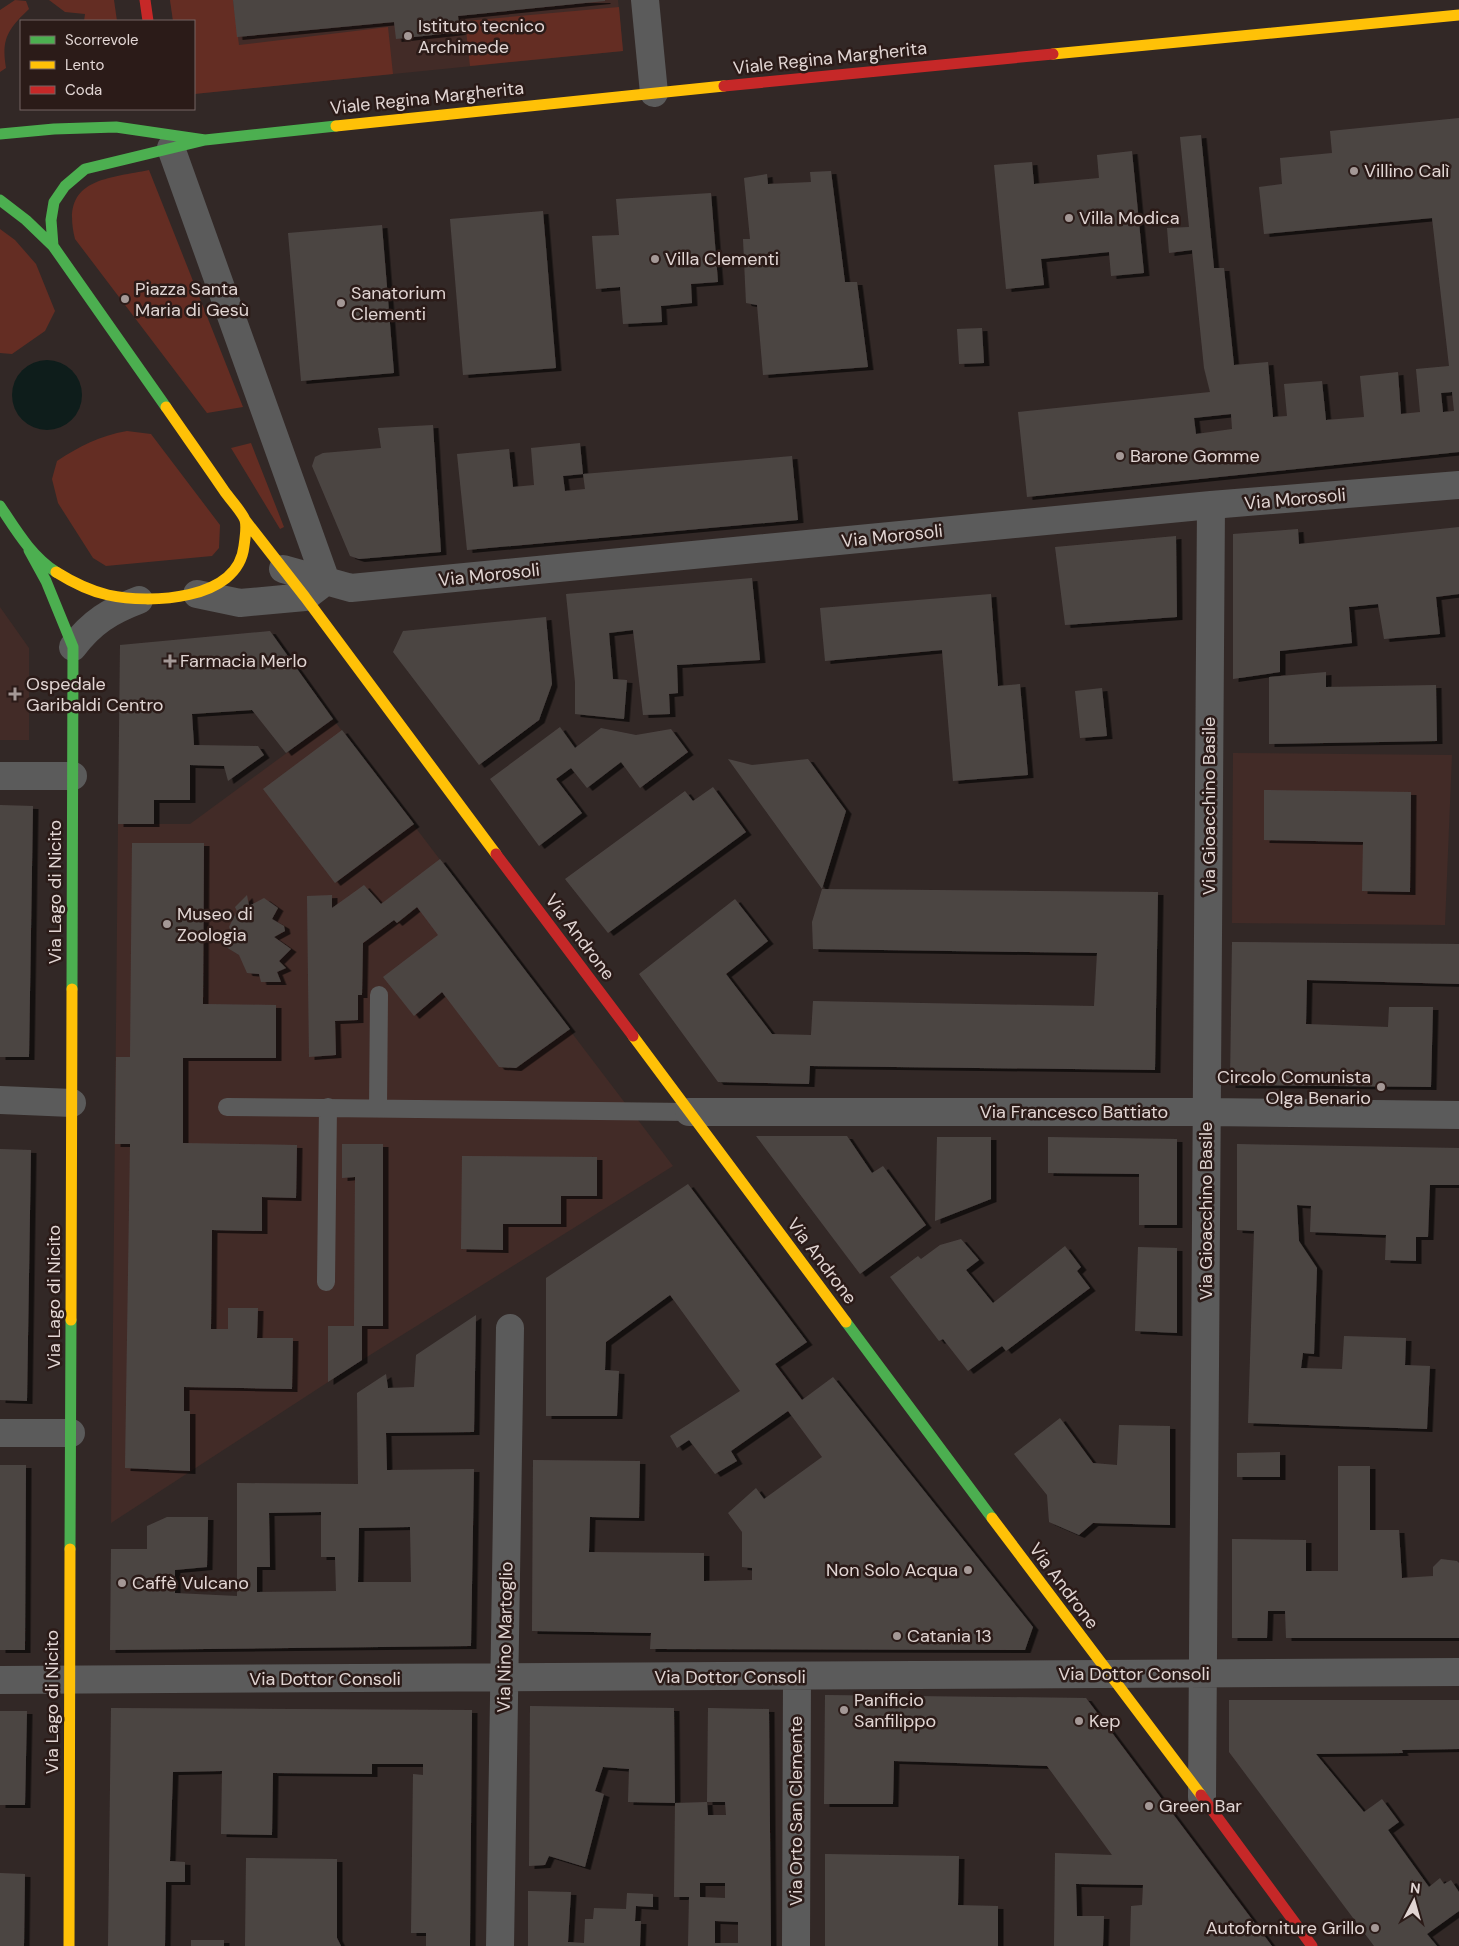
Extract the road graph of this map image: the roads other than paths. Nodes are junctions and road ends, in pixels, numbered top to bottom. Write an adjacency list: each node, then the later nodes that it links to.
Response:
1 (145, 0): 4 (main road)
2 (645, 0): 5 (street)
3 (1459, 15): 5 (main road, Viale Regina Margherita)
4 (148, 20)
5 (654, 93): 8 (main road, Viale Regina Margherita)
6 (54, 129): 7 (main road); 8 (main road); 9 (main road)
7 (0, 134)
8 (169, 135): 11 (main road, Viale Regina Margherita); 18 (street)
9 (9, 146)
10 (0, 200): 11 (main road)
11 (53, 246): 15 (main road)
12 (1459, 485): 14 (street, Via Morosoli)
13 (0, 506): 16 (main road)
14 (1211, 506): 18 (street, Via Morosoli); 31 (street, Via Gioacchino Basile)
15 (245, 520): 17 (main road); 19 (main road)
16 (29, 550): 20 (main road); 21 (main road)
17 (283, 569): 18 (street, Via Morosoli)
18 (315, 589): 19 (street); 30 (main road, Via Androne)
19 (197, 594): 20 (main road)
20 (139, 600): 21 (street)
21 (74, 647): 23 (main road, Via Lago di Nicito)
22 (0, 776): 23 (street)
23 (73, 776): 26 (main road, Via Lago di Nicito)
24 (379, 995): 29 (lane)
25 (0, 1100): 26 (street)
26 (72, 1103): 36 (main road, Via Lago di Nicito)
27 (227, 1107): 28 (lane)
28 (328, 1108): 29 (lane); 33 (lane)
29 (378, 1108): 30 (lane)
30 (689, 1112): 31 (street, Via Francesco Battiato); 39 (main road, Via Androne)
31 (1207, 1112): 32 (street, Via Francesco Battiato); 38 (street, Via Gioacchino Basile)
32 (1459, 1115)
33 (326, 1282)
34 (510, 1328): 41 (street, Via Nino Martoglio)
35 (0, 1432): 36 (street)
36 (71, 1433): 43 (main road, Via Lago di Nicito)
37 (1459, 1672): 38 (street, Via Dottor Consoli)
38 (1203, 1673): 39 (street, Via Dottor Consoli); 44 (street, Via Gioacchino Basile)
39 (1109, 1674): 40 (street, Via Dottor Consoli); 44 (main road, Via Androne)
40 (797, 1676): 41 (street, Via Dottor Consoli); 47 (street, Via Orto San Clemente)
41 (504, 1678): 43 (street, Via Dottor Consoli); 46 (street, Via Nino Martoglio)
42 (0, 1680): 43 (street, Via Dottor Consoli)
43 (70, 1681): 45 (main road, Via Lago di Nicito)
44 (1202, 1797): 48 (main road, Via Androne)
45 (68, 1946)
46 (500, 1946)
47 (796, 1946)
48 (1312, 1946)

